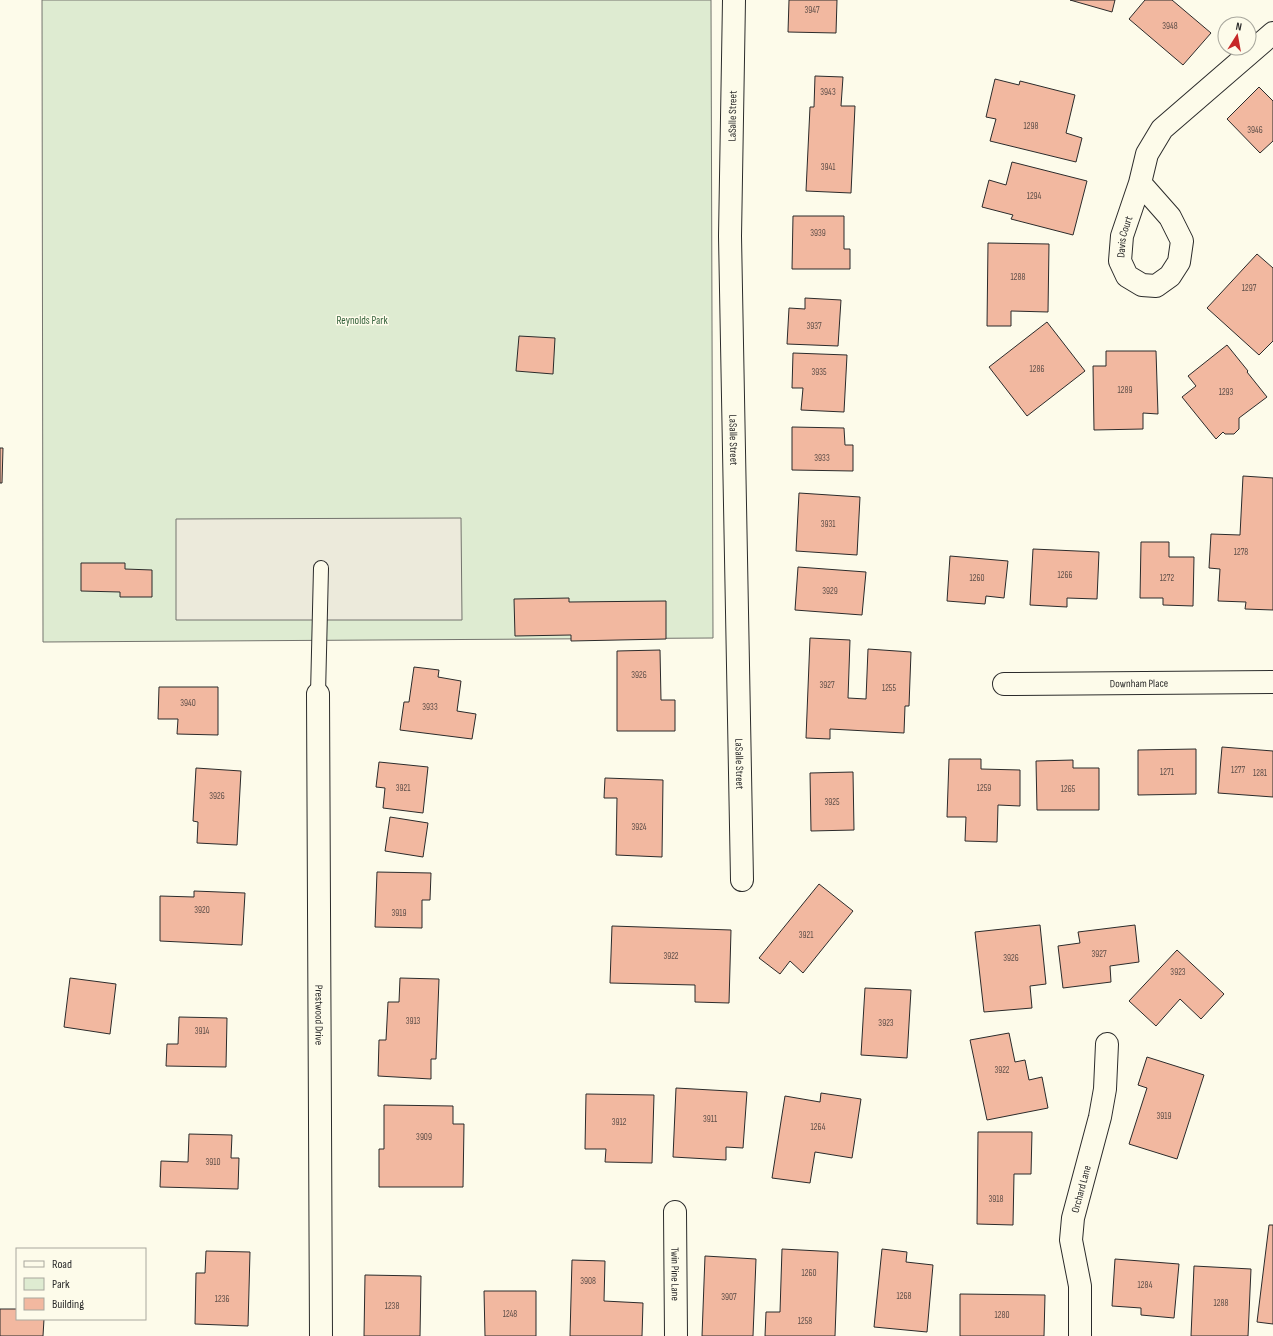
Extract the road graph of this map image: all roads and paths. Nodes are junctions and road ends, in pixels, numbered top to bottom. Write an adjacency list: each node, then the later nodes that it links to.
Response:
1 (734, 0): 8 (street, LaSalle Street)
2 (1273, 33): 3 (street)
3 (1140, 183)
4 (321, 568): 7 (lane)
5 (1273, 682): 6 (street, Downham Place)
6 (1004, 684)
7 (318, 694): 11 (street, Prestwood Drive)
8 (742, 880)
9 (1107, 1044): 13 (street, Orchard Lane)
10 (675, 1212): 12 (street, Twin Pine Lane)
11 (321, 1336)
12 (676, 1336)
13 (1080, 1336)

